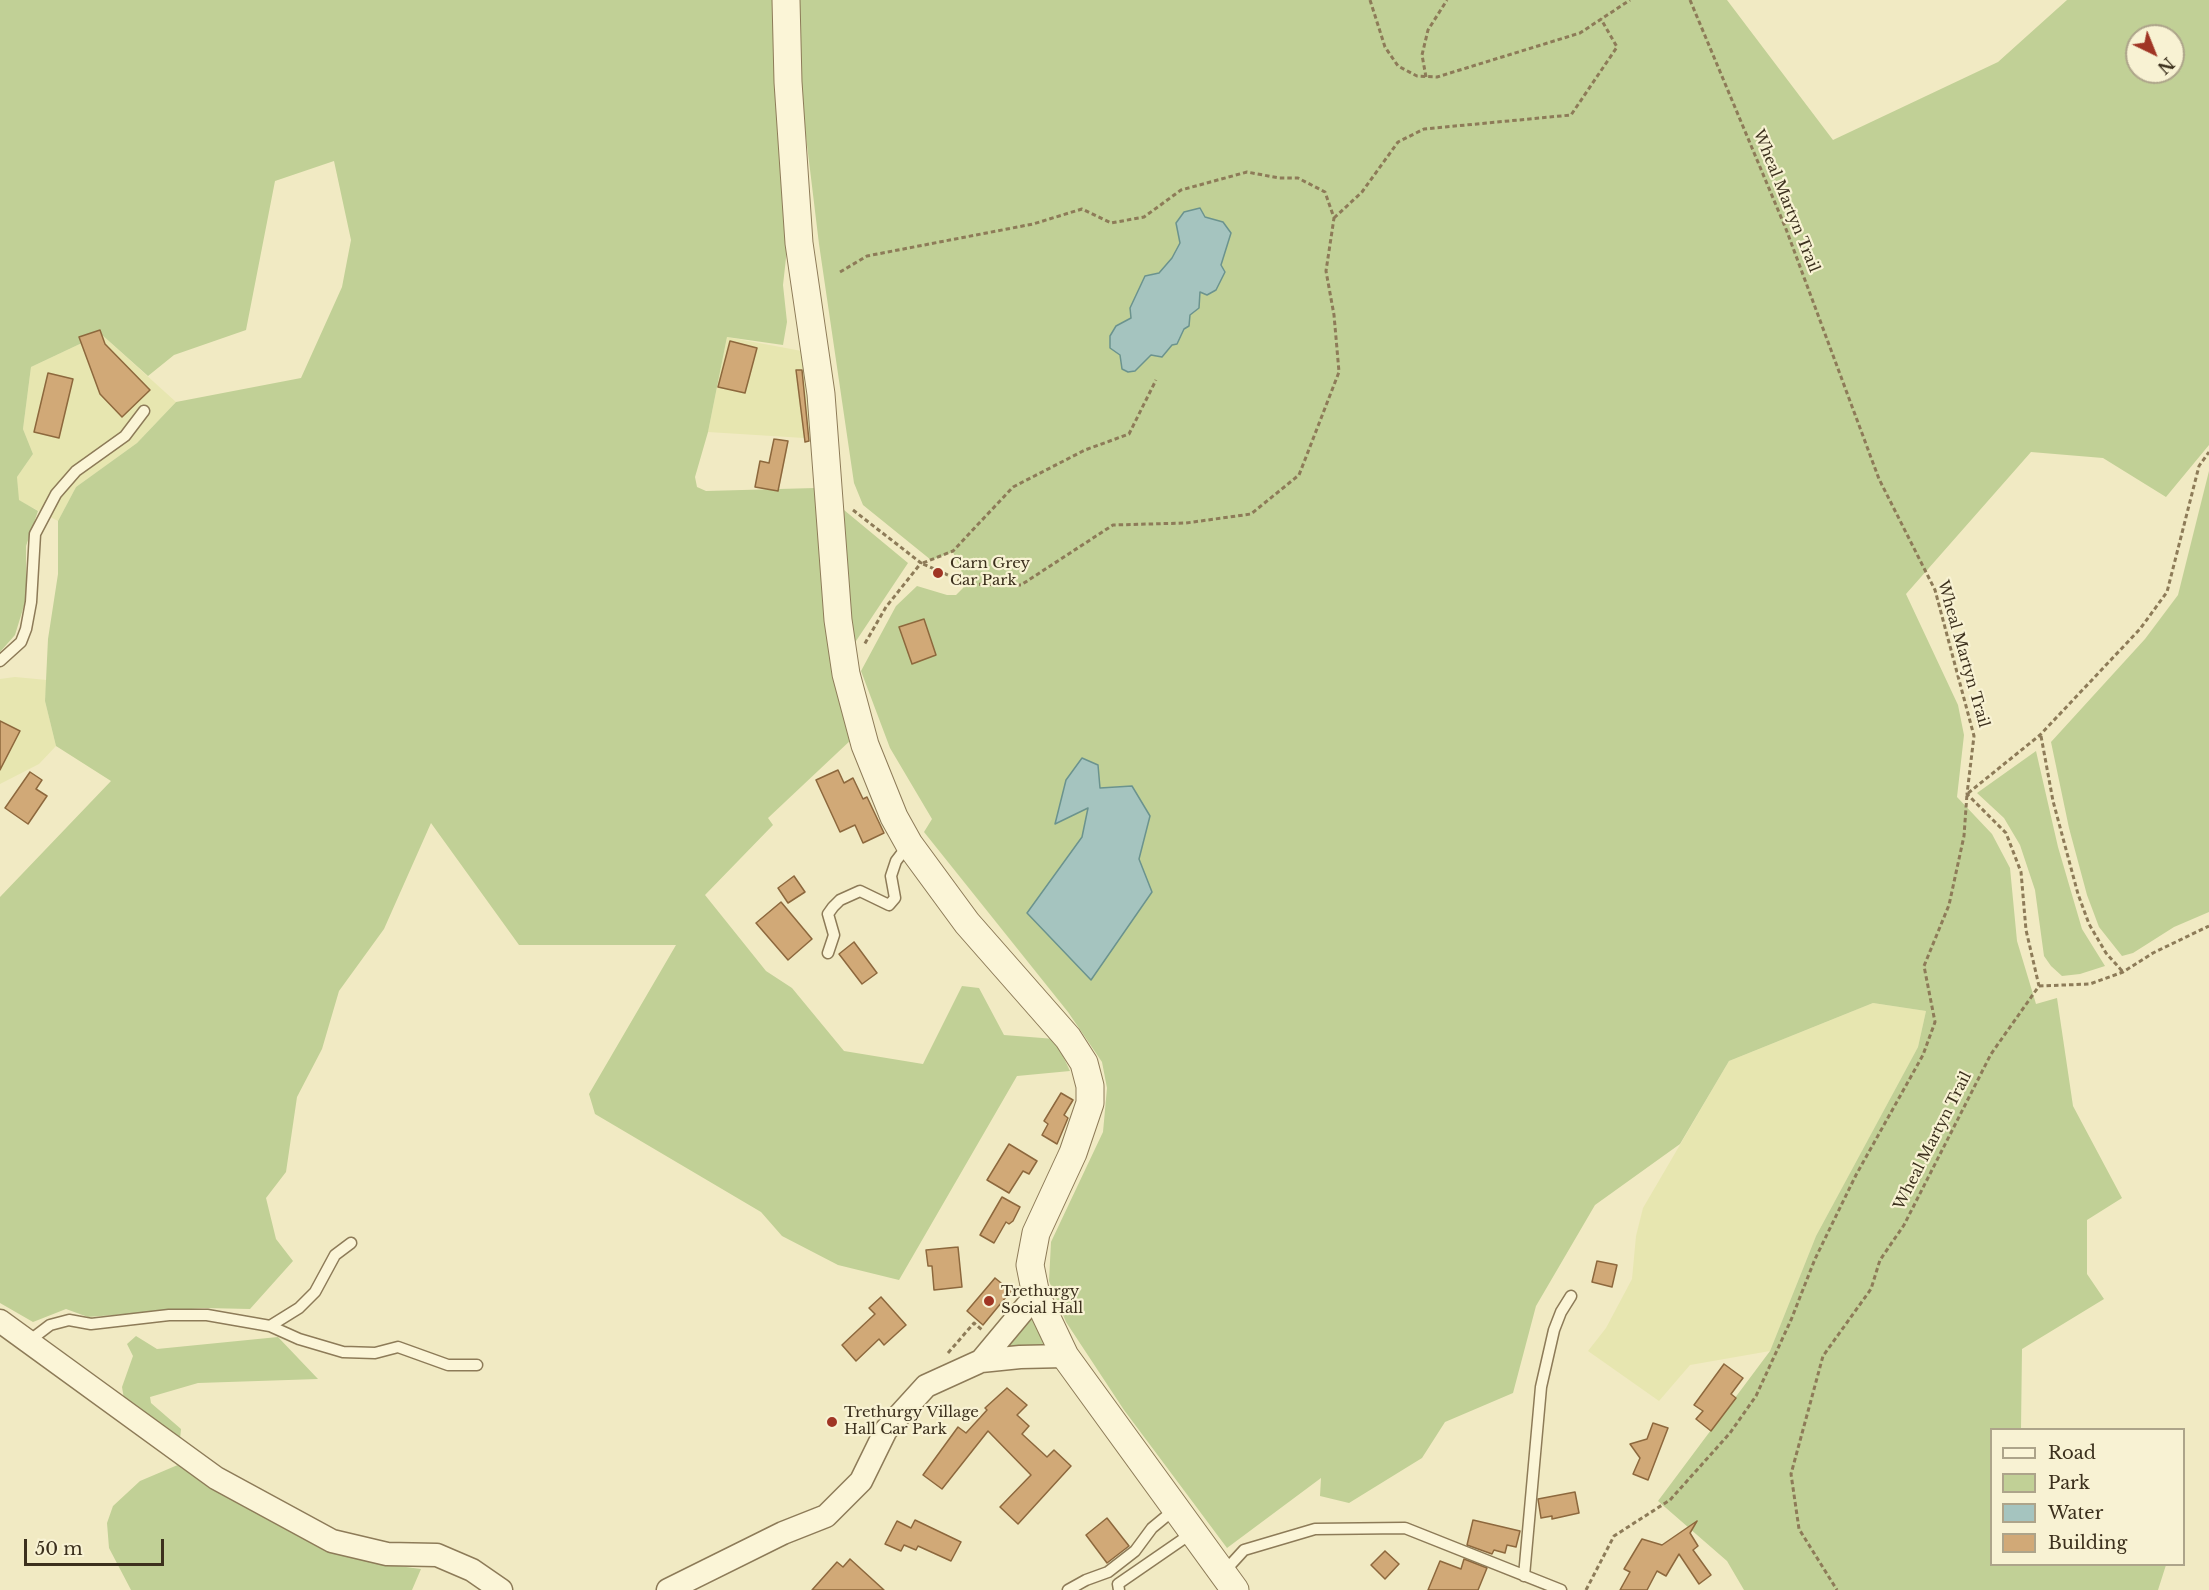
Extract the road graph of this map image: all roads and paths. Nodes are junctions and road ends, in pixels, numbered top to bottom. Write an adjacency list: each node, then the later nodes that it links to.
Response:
1 (786, 0): 13 (street)
2 (1370, 0): 7 (path)
3 (1448, 0): 7 (path)
4 (1630, 0): 6 (path)
5 (1690, 0): 18 (path, Wheal Martyn Trail)
6 (1601, 19): 7 (path); 8 (path)
7 (1426, 77)
8 (1334, 218): 9 (path); 14 (path)
9 (840, 272)
10 (1156, 380): 14 (path)
11 (144, 411): 15 (lane)
12 (2209, 452): 17 (path)
13 (828, 491): 14 (path); 16 (street)
14 (921, 563): 16 (path)
15 (0, 661)
16 (846, 674): 19 (street)
17 (2040, 735): 18 (path); 22 (path)
18 (1967, 795): 23 (path); 44 (path, Wheal Martyn Trail)
19 (909, 844): 21 (lane); 25 (street)
20 (2209, 926): 22 (path)
21 (828, 953)
22 (2122, 972): 23 (path)
23 (2038, 986): 45 (path, Wheal Martyn Trail)
24 (351, 1243): 28 (lane)
25 (1036, 1295): 32 (street); 33 (street)
26 (1571, 1296): 37 (lane)
27 (0, 1322): 30 (street)
28 (270, 1326): 30 (lane); 34 (lane)
29 (982, 1330): 31 (path)
30 (29, 1341): 39 (street)
31 (947, 1354)
32 (1065, 1356): 33 (street); 35 (street)
33 (981, 1361): 40 (street)
34 (477, 1365)
35 (1175, 1509): 36 (street); 41 (lane)
36 (1192, 1533): 38 (street); 42 (lane)
37 (1524, 1576): 38 (lane); 43 (lane)
38 (1229, 1582)
39 (501, 1590)
40 (668, 1590)
41 (1068, 1590)
42 (1119, 1590)
43 (1561, 1590)
44 (1586, 1590)
45 (1837, 1590)

